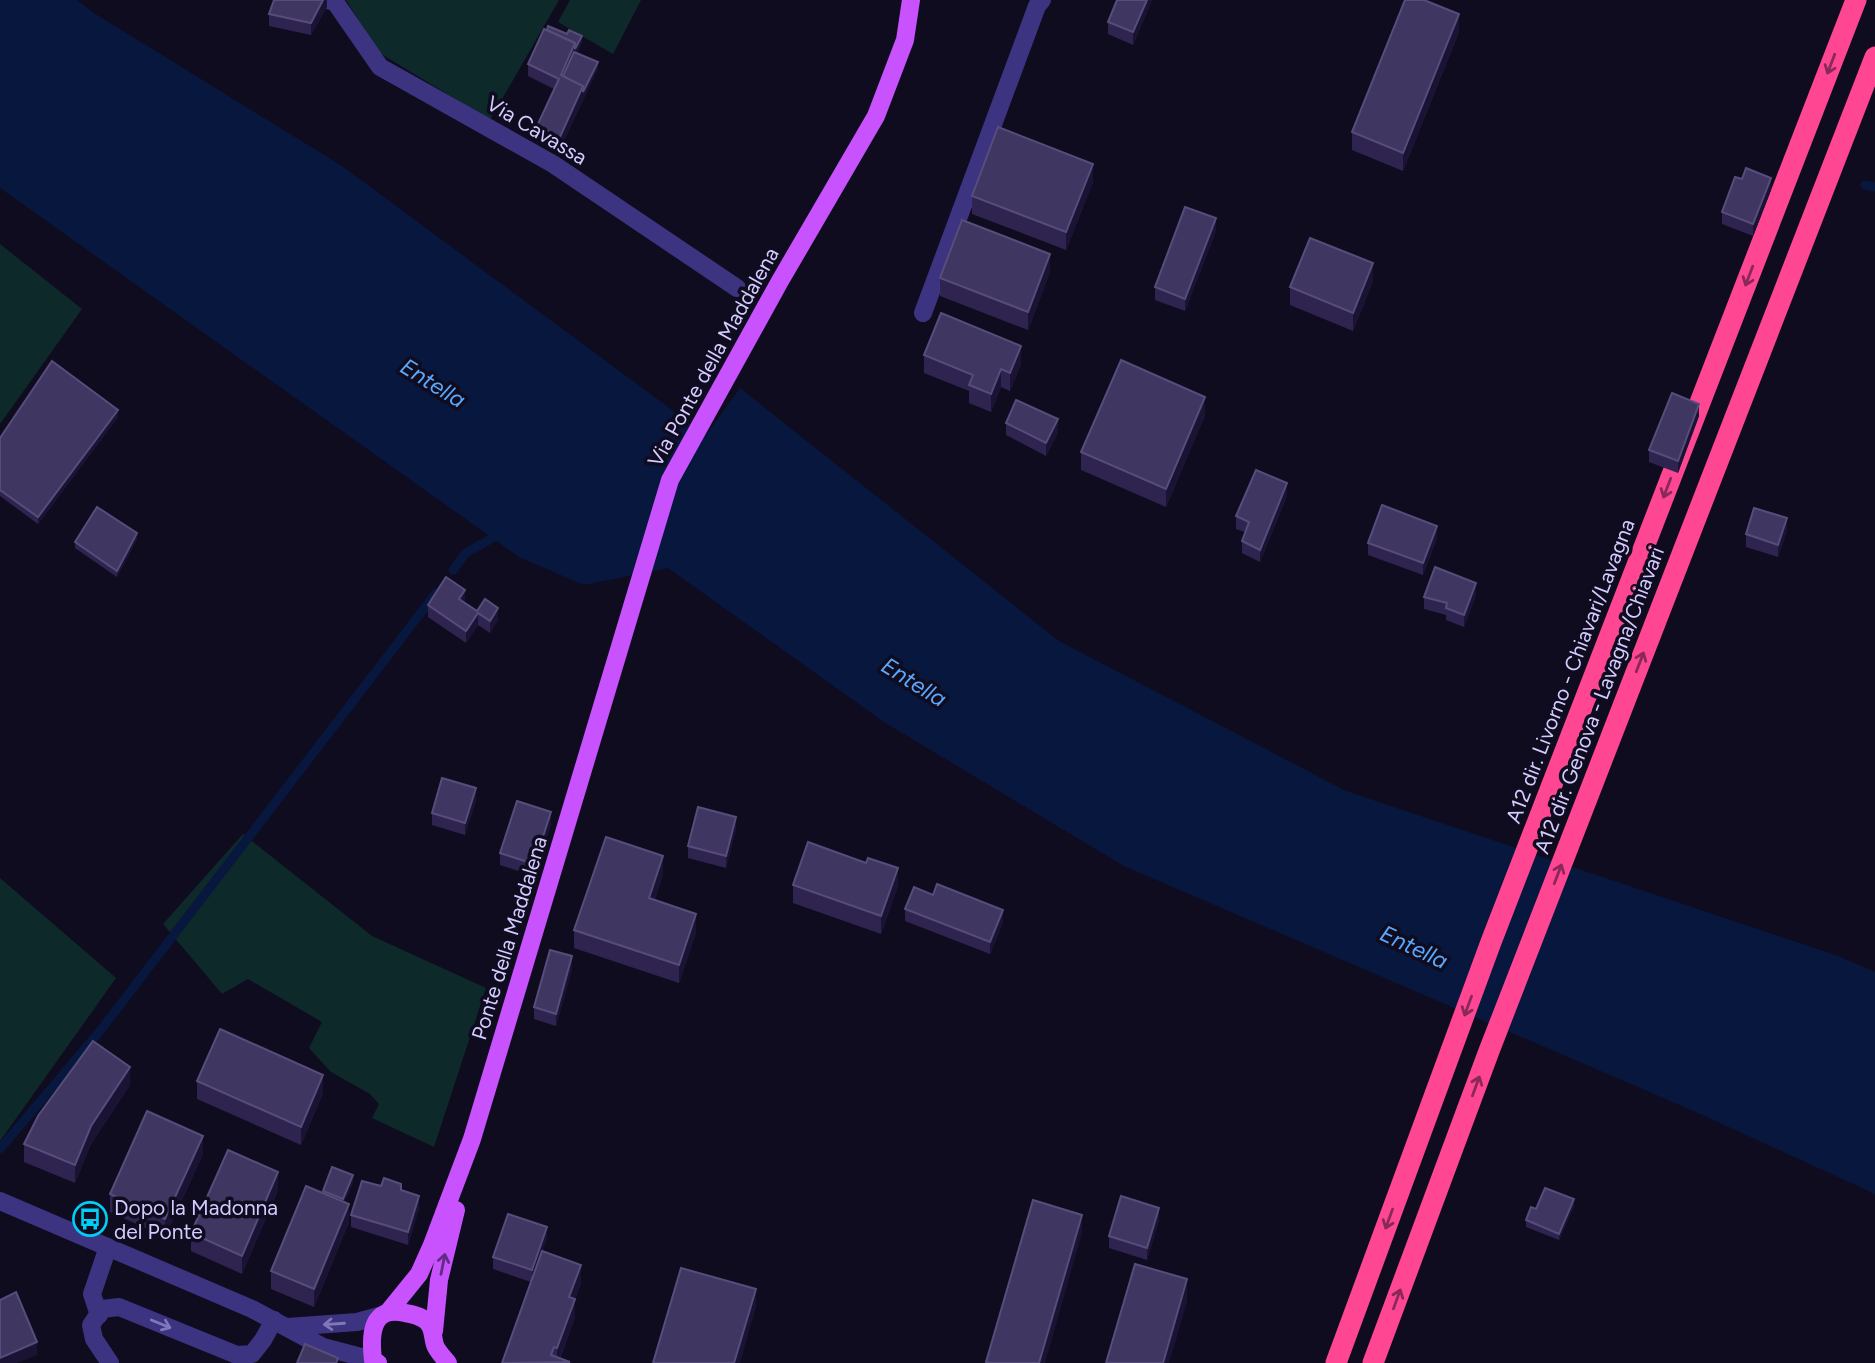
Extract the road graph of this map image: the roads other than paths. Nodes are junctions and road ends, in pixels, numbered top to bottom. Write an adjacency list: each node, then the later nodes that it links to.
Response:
1 (328, 0): 6 (street, Via Cavassa)
2 (911, 0): 8 (main road, Via Ponte della Maddalena)
3 (1042, 0): 7 (street)
4 (1856, 0): 20 (highway, A12 dir. Livorno - Chiavari/Lavagna, one-way to 20)
5 (1875, 57): 21 (highway, A12 dir. Genova - Lavagna/Chiavari, one-way to 5)
6 (737, 288)
7 (923, 313)
8 (589, 751): 9 (main road, Ponte della Maddalena)
9 (472, 1139): 12 (main road, Ponte della Maddalena); 15 (main road, Ponte della Maddalena, one-way to 9)
10 (0, 1201): 11 (street)
11 (108, 1247): 13 (street); 14 (street)
12 (384, 1313): 14 (street, one-way to 14); 15 (main road); 16 (main road)
13 (99, 1315): 14 (street, one-way to 14); 17 (street)
14 (280, 1323): 16 (street)
15 (435, 1339): 18 (main road); 19 (main road)
16 (375, 1361)
17 (110, 1363)
18 (425, 1363)
19 (448, 1363)
20 (1336, 1363)
21 (1373, 1363)

